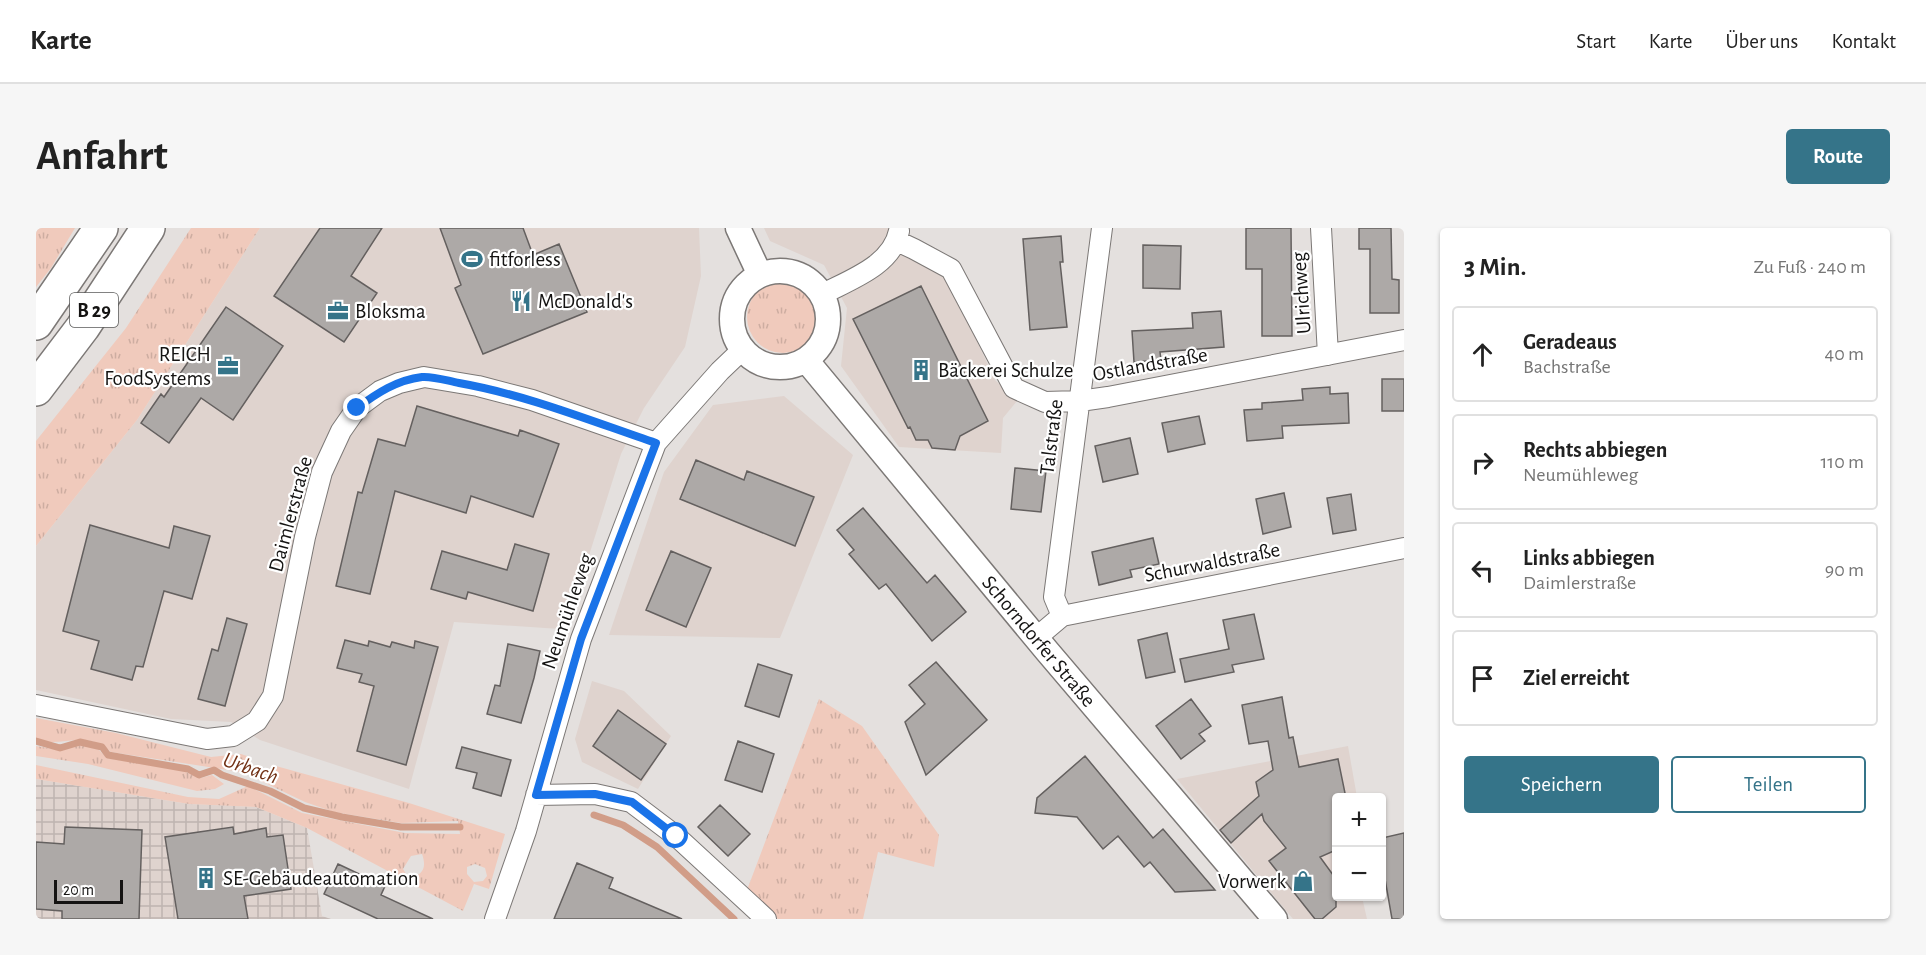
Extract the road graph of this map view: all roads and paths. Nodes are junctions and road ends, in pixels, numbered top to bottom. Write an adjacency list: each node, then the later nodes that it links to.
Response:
1 (101, 228): 9 (highway, B 29)
2 (148, 228): 14 (highway, B 29)
3 (738, 228): 7 (street)
4 (1102, 228): 15 (street, Talstraße)
5 (1321, 228): 12 (street, Ulrichweg)
6 (899, 235): 8 (street, Ostlandstraße); 15 (street, Ostlandstraße)
7 (760, 274): 8 (street); 11 (street)
8 (821, 295): 13 (street)
9 (36, 323)
10 (1404, 340): 12 (street, Ostlandstraße)
11 (742, 350): 13 (street); 16 (street, Neumühleweg)
12 (1328, 355): 15 (street, Ostlandstraße)
13 (806, 360): 19 (street, Schorndorfer Straße)
14 (36, 389)
15 (1080, 401): 18 (street, Talstraße)
16 (656, 443): 20 (street, Daimlerstraße); 21 (street, Neumühleweg)
17 (1404, 548): 18 (street, Schurwaldstraße)
18 (1062, 616): 19 (street, Schurwaldstraße)
19 (1036, 638): 24 (street, Schorndorfer Straße)
20 (36, 705)
21 (536, 795): 22 (street, Neumühleweg); 23 (street)
22 (495, 919)
23 (766, 919)
24 (1275, 919)

